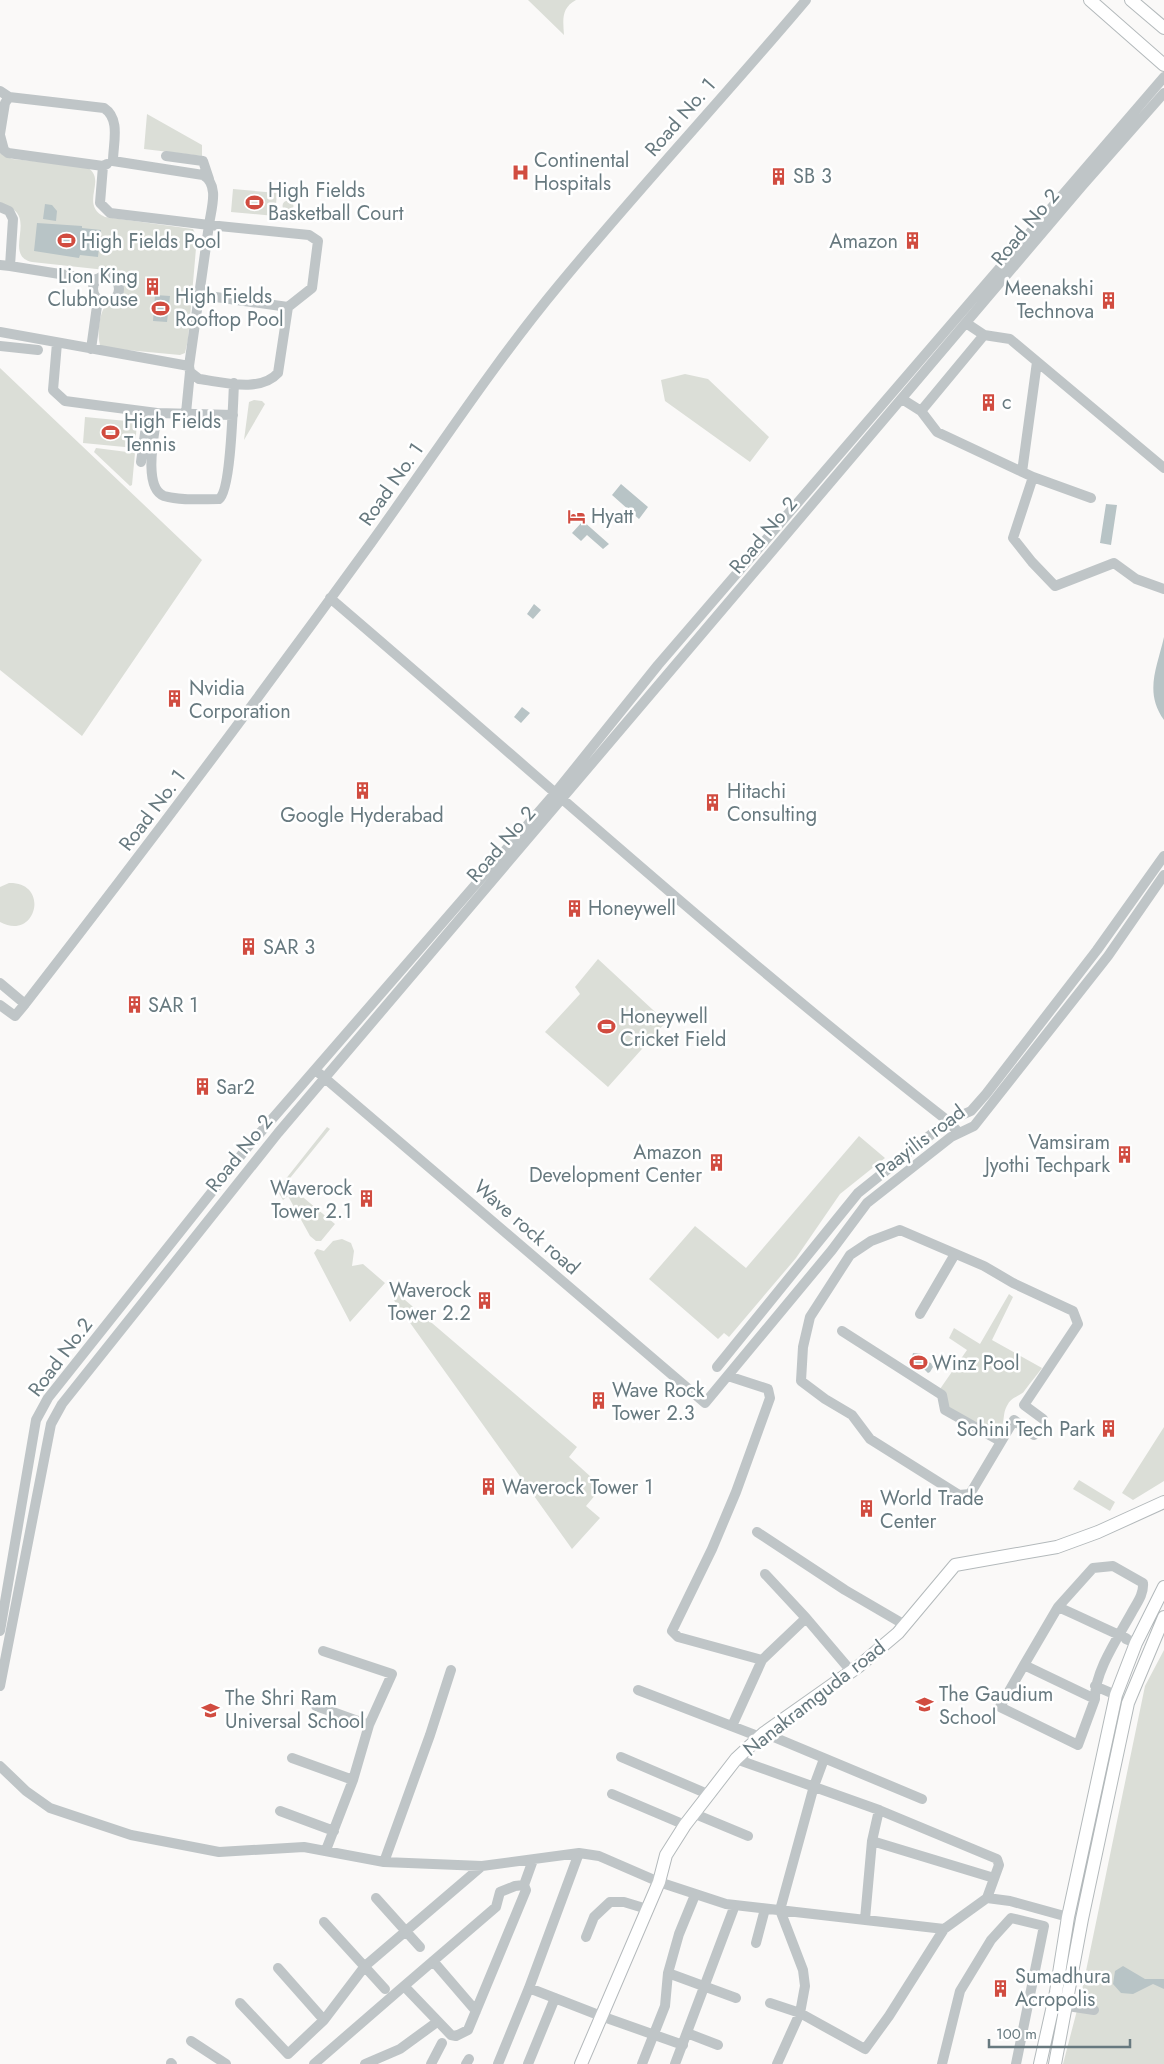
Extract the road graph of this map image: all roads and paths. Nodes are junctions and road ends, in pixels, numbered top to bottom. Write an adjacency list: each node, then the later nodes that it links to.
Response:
1 (806, 0): 42 (street, Road No. 1)
2 (1090, 0): 5 (main road)
3 (1131, 0): 4 (main road)
4 (1164, 28)
5 (1164, 65)
6 (1164, 77): 43 (street, Road No 2)
7 (4, 94): 9 (street); 11 (street)
8 (1164, 94): 21 (street, Road No 2)
9 (0, 135): 12 (street)
10 (166, 156): 13 (street)
11 (113, 161): 12 (street); 13 (street)
12 (103, 166): 15 (street)
13 (209, 179): 15 (street)
14 (0, 207): 16 (street)
15 (209, 225): 18 (street); 20 (street)
16 (5, 266): 17 (street)
17 (97, 280): 19 (street); 19 (street)
18 (201, 295): 20 (street); 29 (street)
19 (98, 298): 26 (street)
20 (288, 306): 30 (street)
21 (966, 323): 23 (street); 31 (street, Road No 2)
22 (0, 332): 24 (street)
23 (984, 335): 28 (street); 32 (street)
24 (57, 342): 26 (street); 33 (street)
25 (0, 346): 27 (street)
26 (91, 349): 29 (street)
27 (38, 350)
28 (1037, 362): 37 (street); 38 (street)
29 (190, 369): 30 (street); 34 (street)
30 (234, 383): 35 (street)
31 (902, 399): 32 (street); 43 (street, Road No 2)
32 (921, 411): 38 (street)
33 (153, 412): 34 (street); 35 (street); 36 (street)
34 (186, 413): 35 (street)
35 (233, 416)
36 (141, 462)
37 (1164, 468)
38 (1022, 472): 39 (street)
39 (1033, 477): 40 (street); 41 (street)
40 (1090, 498)
41 (1164, 588)
42 (330, 598): 43 (street); 47 (street, Road No. 1)
43 (560, 795): 49 (street, Road No 2); 50 (street, Road No 2); 51 (street)
44 (1164, 856): 51 (street, Paayilis road)
45 (1164, 875): 52 (street, Paayilis road)
46 (0, 984): 47 (street)
47 (25, 1004): 48 (street, Road No. 1)
48 (0, 1005)
49 (316, 1070): 50 (street, Wave rock road); 53 (street, Road No 2)
50 (326, 1078): 61 (street, Wave rock road); 83 (street, Road No 2)
51 (948, 1121): 52 (street); 54 (street, Paayilis road)
52 (959, 1133): 55 (street, Paayilis road)
53 (246, 1149): 75 (street, Road No.2)
54 (858, 1193): 55 (street); 59 (street, Paayilis road)
55 (867, 1203): 60 (street, Paayilis road)
56 (956, 1254): 57 (street); 62 (street); 66 (street)
57 (920, 1314)
58 (842, 1331): 66 (street)
59 (717, 1367)
60 (728, 1376): 61 (street, Paayilis road); 79 (street)
61 (705, 1403)
62 (1024, 1405): 63 (street); 64 (street)
63 (1044, 1419)
64 (1014, 1420): 65 (street); 66 (street)
65 (1034, 1435)
66 (1000, 1441)
67 (1164, 1502): 74 (main road, Nanakramguda road)
68 (757, 1532): 74 (street)
69 (765, 1574): 73 (street)
70 (1164, 1587): 77 (main road)
71 (1058, 1607): 76 (street); 76 (street); 80 (street)
72 (1164, 1617): 145 (main road)
73 (806, 1618): 79 (street); 82 (street)
74 (905, 1625): 82 (main road, Nanakramguda road)
75 (0, 1631)
76 (1119, 1635): 77 (street); 84 (street)
77 (1136, 1643): 86 (main road)
78 (324, 1651): 89 (street)
79 (762, 1660): 90 (street)
80 (1024, 1664): 87 (street); 87 (street)
81 (451, 1670): 112 (street)
82 (851, 1671): 91 (main road, Nanakramguda road)
83 (0, 1686)
84 (1095, 1686): 86 (street); 87 (street)
85 (638, 1690): 90 (street)
86 (1116, 1695): 124 (main road)
87 (1095, 1699)
88 (316, 1706): 89 (street)
89 (369, 1725): 97 (street)
90 (732, 1726): 91 (street)
91 (762, 1735): 94 (main road, Nanakramguda road); 95 (street)
92 (621, 1757): 100 (street)
93 (292, 1758): 97 (street)
94 (736, 1759): 98 (street); 100 (main road, Nanakramguda road)
95 (824, 1759): 98 (street); 101 (street)
96 (0, 1766): 109 (street)
97 (352, 1780): 106 (street)
98 (814, 1786): 102 (street); 123 (street)
99 (612, 1794): 105 (street)
100 (710, 1795): 104 (main road, Nanakramguda road)
101 (922, 1799)
102 (879, 1810): 108 (street); 114 (street)
103 (280, 1811): 106 (street)
104 (695, 1814): 105 (main road, Nanakramguda road); 107 (street)
105 (685, 1825): 115 (main road, Nanakramguda road)
106 (334, 1831): 109 (street)
107 (748, 1836)
108 (872, 1841): 114 (street); 125 (street)
109 (326, 1850): 112 (street)
110 (579, 1853): 111 (street); 115 (street); 137 (street)
111 (530, 1860): 113 (street); 116 (street)
112 (384, 1862): 113 (street)
113 (482, 1866): 128 (street)
114 (994, 1878): 119 (street)
115 (658, 1882): 117 (street); 121 (main road, Nanakramguda road)
116 (521, 1885): 132 (street); 147 (street)
117 (695, 1895): 120 (street); 135 (street)
118 (376, 1898): 128 (street)
119 (987, 1898): 124 (street); 127 (street)
120 (736, 1905): 122 (street); 138 (street)
121 (647, 1909): 129 (street); 149 (main road, Nanakramguda road)
122 (765, 1909): 123 (street); 130 (street)
123 (780, 1910): 125 (street); 148 (street)
124 (1068, 1917): 144 (main road)
125 (865, 1918): 127 (street)
126 (324, 1922): 133 (street)
127 (944, 1929): 148 (street)
128 (407, 1932): 131 (street); 133 (street)
129 (586, 1937)
130 (756, 1943)
131 (420, 1946)
132 (433, 1961): 136 (street); 147 (street)
133 (365, 1966): 139 (street); 150 (street)
134 (278, 1968): 150 (street)
135 (668, 1973): 138 (street); 153 (street)
136 (404, 1986): 151 (street); 159 (street)
137 (529, 1988): 140 (street); 162 (street)
138 (706, 1988): 141 (street); 152 (street)
139 (385, 1989)
140 (555, 1998): 149 (street); 163 (street)
141 (736, 1998)
142 (240, 2003): 150 (street)
143 (770, 2003): 148 (street)
144 (1053, 2004): 145 (street); 170 (main road)
145 (1066, 2005): 146 (street); 171 (main road)
146 (1094, 2010)
147 (476, 2011): 151 (street)
148 (800, 2013): 167 (street)
149 (600, 2016): 153 (street); 164 (main road, Nanakramguda road)
150 (324, 2020)
151 (437, 2022): 160 (street)
152 (687, 2033): 156 (street); 157 (street)
153 (655, 2036): 156 (street); 165 (street)
154 (191, 2041): 158 (street)
155 (442, 2043): 161 (street)
156 (682, 2045): 166 (street)
157 (718, 2045)
158 (226, 2064)
159 (314, 2064)
160 (365, 2064)
161 (432, 2064)
162 (498, 2064)
163 (528, 2064)
164 (581, 2064)
165 (642, 2064)
166 (675, 2064)
167 (777, 2064)
168 (942, 2064): 169 (street)
169 (1016, 2064)
170 (1040, 2064)
171 (1054, 2064)

